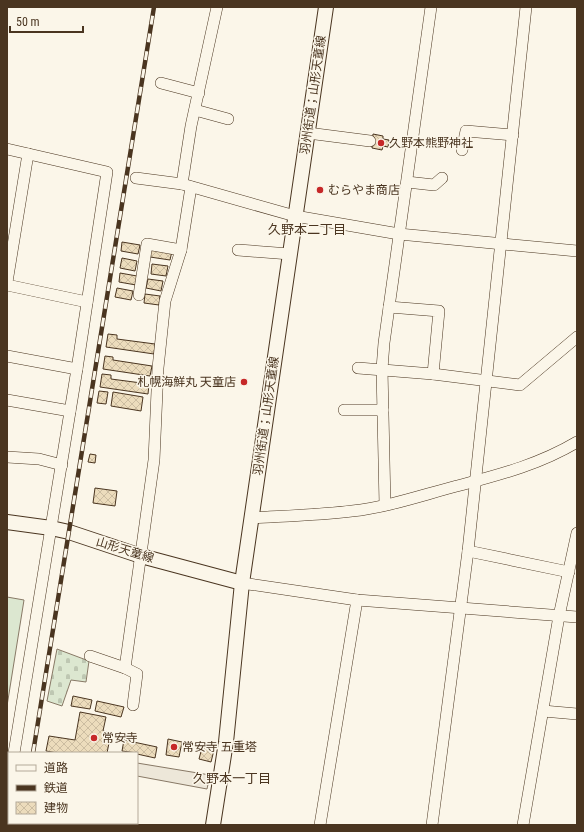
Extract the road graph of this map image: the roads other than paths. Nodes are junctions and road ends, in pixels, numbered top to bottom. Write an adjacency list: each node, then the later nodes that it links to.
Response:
1 (217, 7): 6 (street)
2 (326, 7): 9 (main road, 羽州街道；山形天童線)
3 (431, 7): 17 (street)
4 (526, 7): 10 (street)
5 (161, 83): 6 (street)
6 (199, 93): 7 (street)
7 (195, 110): 8 (street); 18 (street)
8 (228, 119)
9 (308, 133): 11 (street); 20 (main road, 羽州街道；山形天童線)
10 (513, 135): 13 (street); 22 (street)
11 (370, 141)
12 (7, 149): 14 (street)
13 (462, 150)
14 (28, 154): 19 (street); 29 (street)
15 (136, 178): 18 (street)
16 (442, 178): 17 (street)
17 (406, 182): 21 (street)
18 (187, 186): 20 (street); 23 (street)
19 (12, 213): 27 (street)
20 (295, 216): 21 (street); 26 (main road, 羽州街道；山形天童線)
21 (399, 234): 22 (street); 30 (street)
22 (500, 244): 25 (street); 37 (street)
23 (181, 250): 28 (street); 52 (street)
24 (238, 250): 26 (street)
25 (577, 251)
26 (290, 254): 47 (main road, 羽州街道；山形天童線)
27 (7, 280): 29 (street)
28 (139, 295)
29 (87, 302): 34 (street)
30 (389, 307): 35 (street); 36 (street)
31 (577, 337): 37 (street)
32 (7, 356): 34 (street)
33 (358, 368): 35 (street)
34 (77, 369): 41 (street)
35 (382, 369): 36 (street); 40 (street)
36 (433, 374): 37 (street)
37 (486, 381): 45 (street)
38 (7, 400): 41 (street)
39 (344, 410): 40 (street)
40 (383, 410): 46 (street)
41 (70, 411): 44 (street)
42 (577, 442): 45 (street)
43 (7, 457): 44 (street)
44 (62, 465): 49 (street)
45 (475, 481): 46 (street); 51 (street)
46 (385, 505): 47 (street)
47 (252, 518): 54 (main road, 羽州街道；山形天童線)
48 (7, 522): 49 (main road, 山形天童線)
49 (51, 528): 52 (main road, 山形天童線); 64 (street)
50 (577, 534): 53 (street)
51 (468, 551): 53 (street); 56 (street)
52 (141, 556): 54 (main road, 山形天童線); 60 (street)
53 (569, 572): 57 (street)
54 (242, 583): 55 (street); 65 (main road, 羽州街道；山形天童線)
55 (357, 600): 56 (street); 66 (street)
56 (460, 608): 57 (street); 67 (street)
57 (559, 616): 58 (street); 62 (street)
58 (577, 618)
59 (90, 656): 60 (street)
60 (125, 668): 61 (street)
61 (133, 705)
62 (542, 711): 63 (street); 68 (street)
63 (577, 714)
64 (14, 752)
65 (213, 825)
66 (320, 825)
67 (432, 825)
68 (523, 825)

